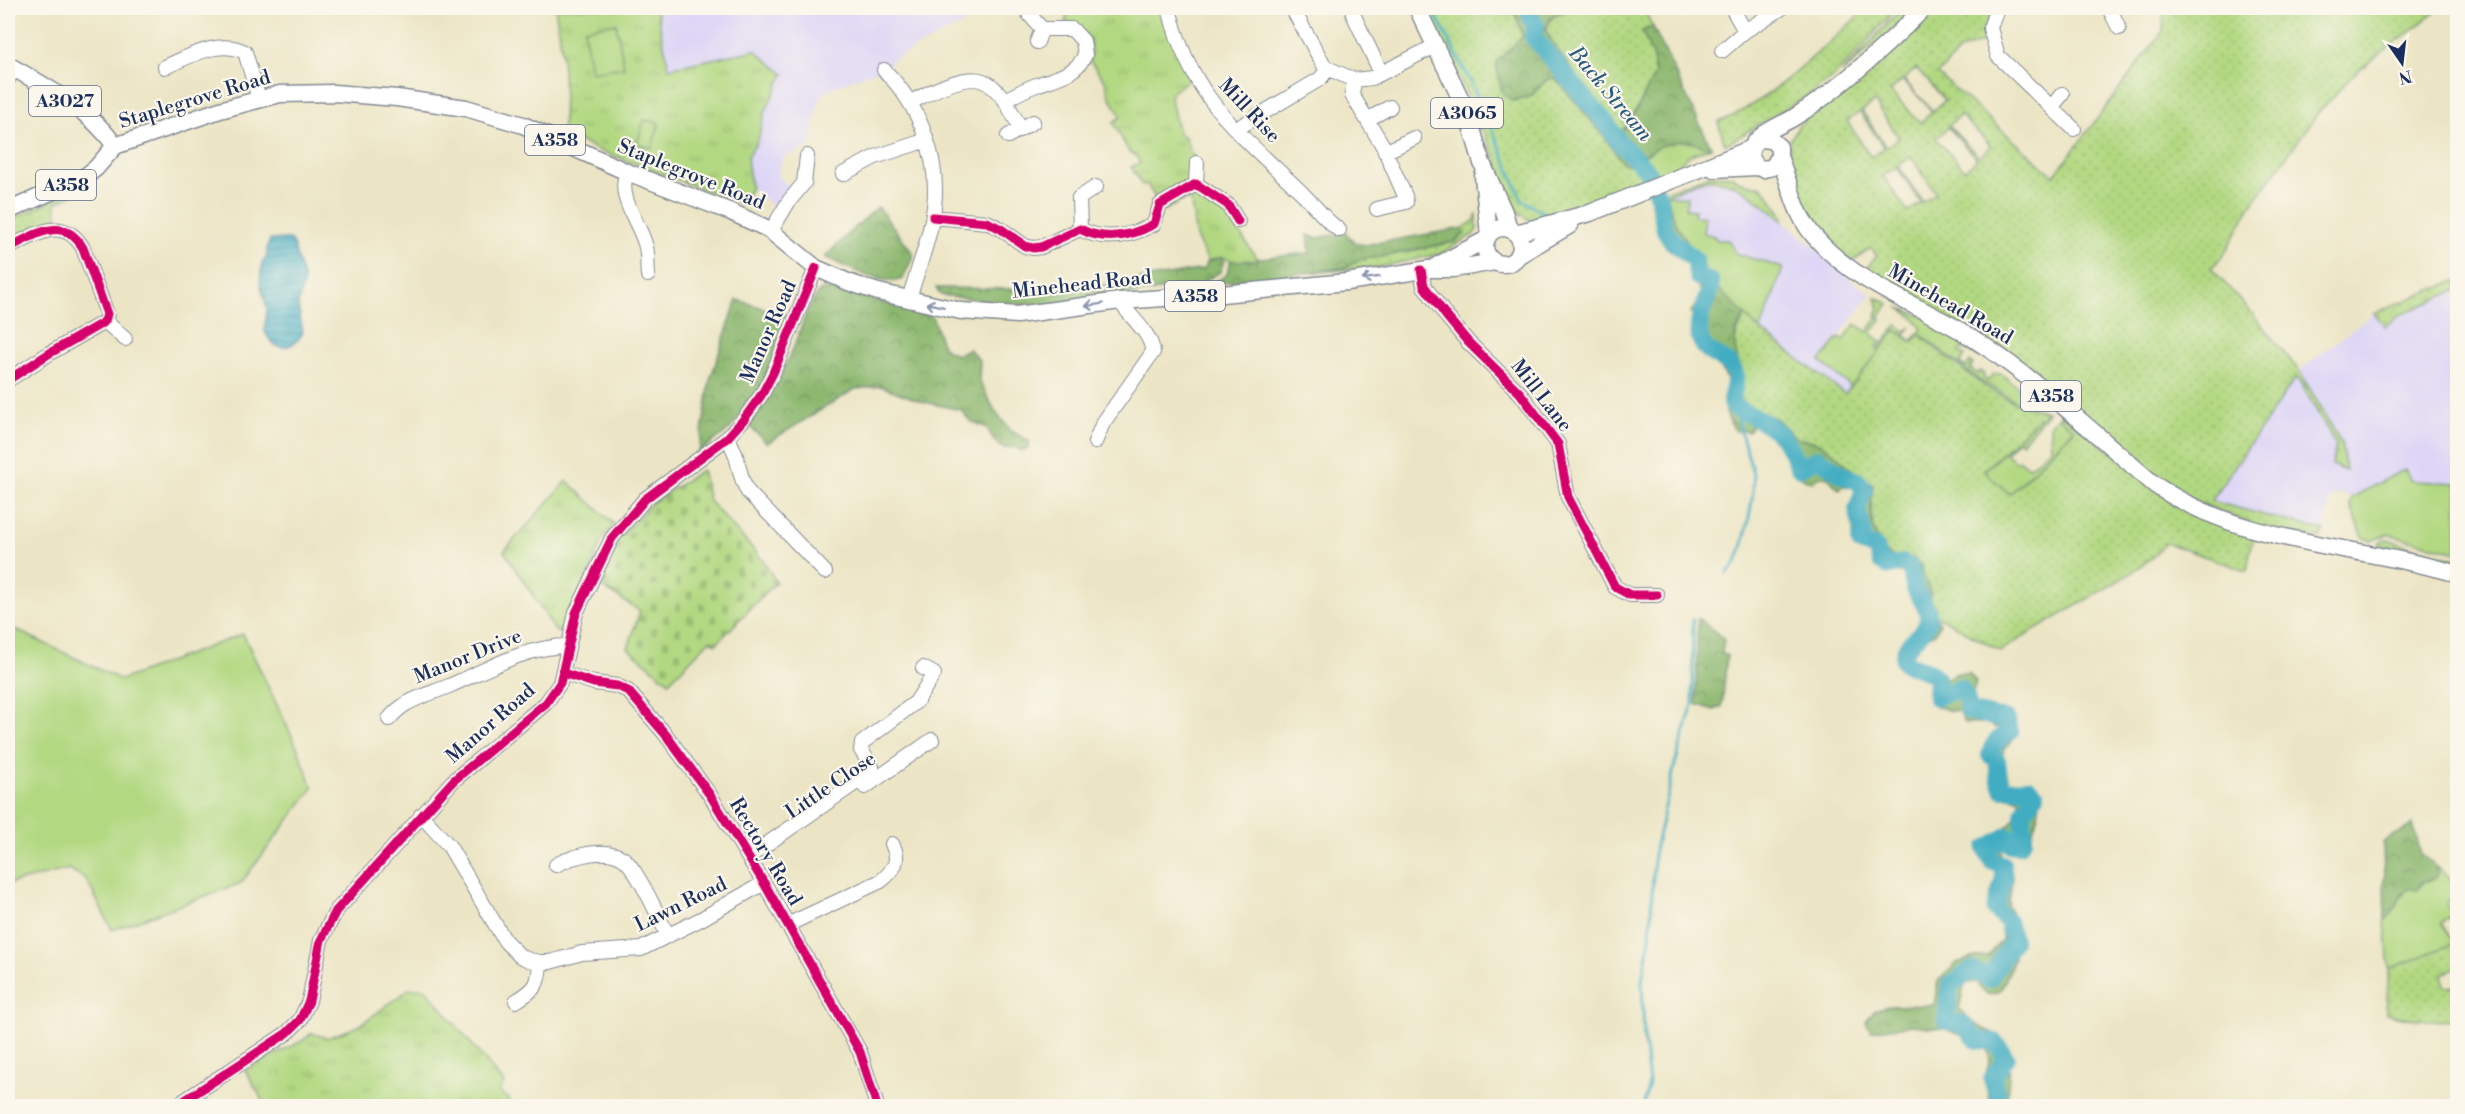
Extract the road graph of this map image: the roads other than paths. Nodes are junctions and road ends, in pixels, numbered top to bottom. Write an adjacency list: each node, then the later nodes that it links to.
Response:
1 (1169, 8): 30 (street, Mill Rise)
2 (1292, 8): 17 (street)
3 (1417, 8): 14 (main road, A3065)
4 (1732, 8): 13 (street)
5 (1782, 8): 13 (street)
6 (1924, 8): 28 (main road)
7 (1997, 8): 26 (street)
8 (2110, 8): 11 (street); 12 (street)
9 (1029, 14): 24 (street)
10 (1353, 14): 20 (street)
11 (2097, 15)
12 (2119, 28)
13 (1745, 31): 15 (street)
14 (1435, 46): 20 (street); 41 (main road, A3065)
15 (1722, 51)
16 (172, 59): 23 (street)
17 (1328, 69): 21 (street); 30 (street)
18 (884, 70): 25 (street)
19 (10, 71): 36 (main road, Staplegrove Road / A3027)
20 (1381, 73): 21 (street)
21 (1354, 80): 29 (street)
22 (2062, 94): 26 (street)
23 (259, 99): 36 (main road, Staplegrove Road / A358); 43 (main road, Staplegrove Road / A358)
24 (1005, 100): 25 (street); 32 (street)
25 (911, 102): 34 (street)
26 (2052, 106): 31 (street)
27 (1390, 107): 29 (street)
28 (1793, 118): 35 (main road); 39 (main road)
29 (1367, 120): 37 (street)
30 (1236, 129): 54 (street, Mill Rise)
31 (2074, 129)
32 (1008, 136)
33 (1414, 138): 37 (street)
34 (927, 140): 44 (street); 52 (street)
35 (1755, 144): 39 (main road, A358); 39 (main road); 42 (main road, A358)
36 (116, 146): 50 (main road, A358)
37 (1385, 152): 48 (street)
38 (807, 156): 56 (street)
39 (1771, 160): 42 (main road, A358); 73 (main road, Minehead Road / A358)
40 (1197, 163): 45 (street)
41 (1482, 163): 57 (main road, A3065); 58 (main road, A3065)
42 (1705, 168): 51 (main road, A358)
43 (627, 172): 56 (main road, Staplegrove Road / A358); 64 (street)
44 (843, 174)
45 (1196, 184): 53 (street); 55 (street)
46 (1096, 187): 55 (street)
47 (1421, 201): 48 (street)
48 (1406, 202): 49 (street)
49 (1377, 209)
50 (8, 211)
51 (1584, 215): 57 (main road, A358); 60 (main road, A358)
52 (933, 217): 55 (street); 65 (street)
53 (1238, 221)
54 (1329, 228)
55 (1080, 229)
56 (771, 231): 62 (main road, Staplegrove Road / A358)
57 (1513, 231): 58 (main road, A358); 60 (main road)
58 (1488, 237): 61 (main road); 63 (main road, Minehead Road / A358)
59 (8, 248): 67 (street)
60 (1519, 255): 61 (main road, A358)
61 (1495, 262): 63 (main road, Minehead Road / A358)
62 (816, 268): 65 (main road, Minehead Road / A358); 70 (street, Manor Road)
63 (1425, 270): 66 (main road, Minehead Road / A358, one-way to 66); 74 (street, Mill Lane)
64 (648, 275)
65 (909, 299): 66 (main road, Minehead Road / A358, one-way to 65)
66 (1120, 301): 71 (street)
67 (105, 321): 68 (street); 69 (street)
68 (125, 339)
69 (8, 380)
70 (727, 438): 72 (street); 75 (street, Manor Road)
71 (1095, 442)
72 (825, 572)
73 (2457, 574)
74 (1657, 595)
75 (568, 646): 77 (street, Manor Road); 78 (street, Manor Drive)
76 (923, 668): 82 (street)
77 (563, 673): 80 (street, Manor Road); 82 (street, Rectory Road)
78 (389, 719)
79 (932, 740): 82 (street, Little Close)
80 (421, 815): 87 (street); 89 (street, Manor Road)
81 (892, 844): 85 (street)
82 (749, 860): 84 (street, Rectory Road)
83 (556, 865): 86 (street)
84 (764, 884): 85 (street, Rectory Road); 86 (street, Lawn Road)
85 (787, 926): 90 (street, Rectory Road)
86 (668, 936): 87 (street, Lawn Road)
87 (540, 962): 88 (street)
88 (516, 1001)
89 (176, 1107)
90 (877, 1107)

